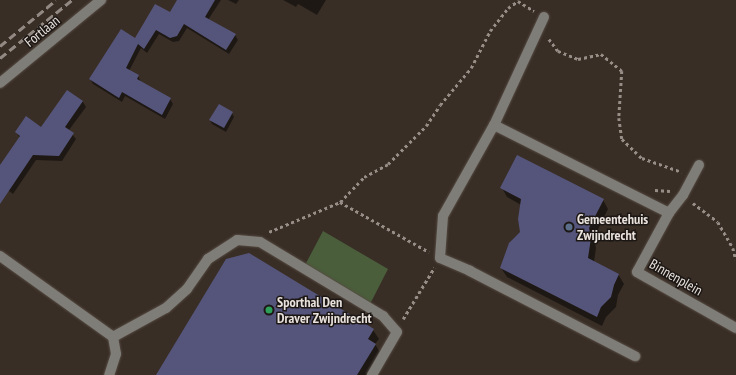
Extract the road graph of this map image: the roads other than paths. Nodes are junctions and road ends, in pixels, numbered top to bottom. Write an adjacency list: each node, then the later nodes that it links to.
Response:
1 (101, 0): 3 (street, Fortlaan)
2 (544, 17): 4 (street)
3 (0, 83)
4 (494, 125): 6 (street); 10 (street)
5 (699, 165): 6 (street)
6 (669, 213): 8 (street, Binnenplein)
7 (0, 256): 9 (street)
8 (736, 328)
9 (113, 337): 11 (street); 12 (street)
10 (635, 356)
11 (109, 375)
12 (372, 375)

